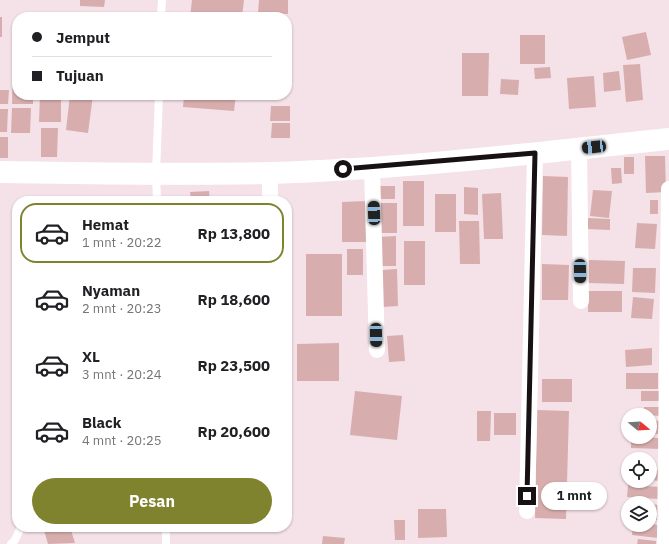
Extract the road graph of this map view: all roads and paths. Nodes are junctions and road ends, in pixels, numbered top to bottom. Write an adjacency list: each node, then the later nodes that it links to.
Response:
1 (162, 0): 2 (lane)
2 (161, 12)
3 (159, 100): 10 (lane)
4 (669, 139): 5 (main road)
5 (579, 148): 6 (main road); 14 (street)
6 (535, 153): 7 (main road); 16 (street)
7 (372, 168): 9 (main road); 15 (street)
8 (0, 172): 10 (main road)
9 (270, 173): 10 (main road); 13 (street)
10 (156, 174): 12 (lane)
11 (669, 189): 19 (street)
12 (157, 196)
13 (270, 196)
14 (581, 301)
15 (377, 350)
16 (527, 512)
17 (19, 532): 20 (lane)
18 (166, 532): 21 (lane)
19 (665, 541)
20 (11, 544)
21 (166, 544)

